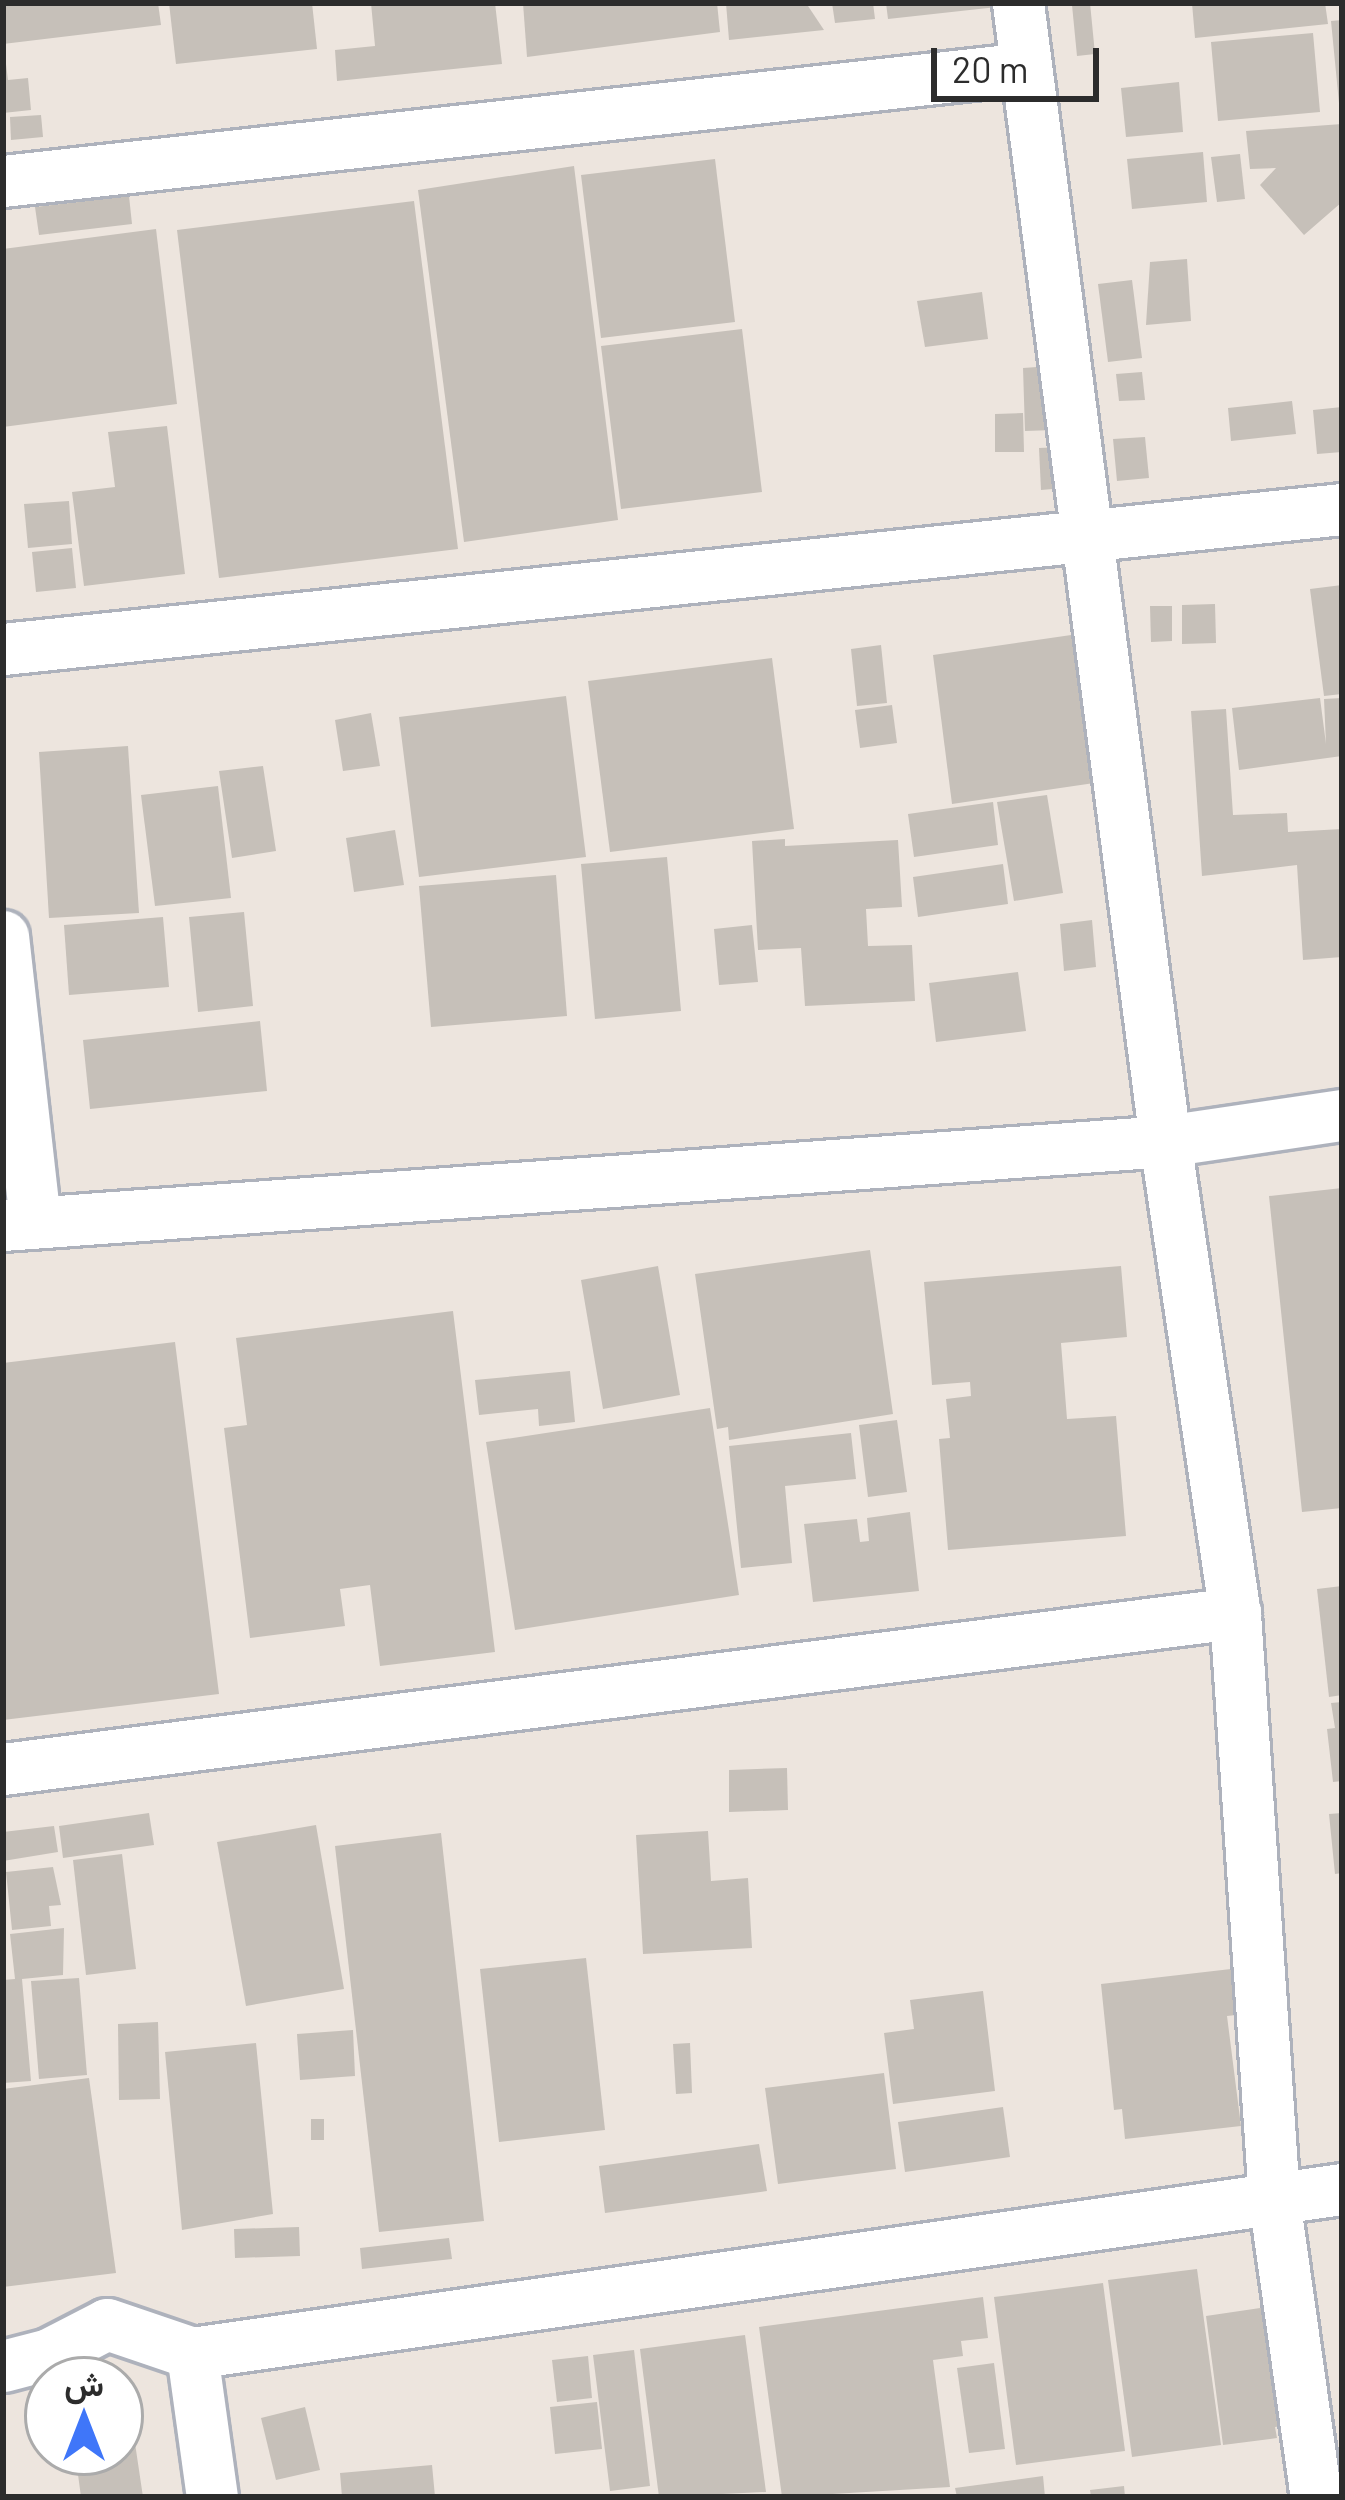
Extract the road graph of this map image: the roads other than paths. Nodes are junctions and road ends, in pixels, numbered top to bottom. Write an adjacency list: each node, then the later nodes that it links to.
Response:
1 (1018, 3): 2 (street)
2 (1026, 68): 3 (street); 5 (street)
3 (3, 182)
4 (1342, 509): 5 (street)
5 (1088, 535): 6 (street); 9 (street)
6 (3, 649)
7 (3, 936): 10 (street)
8 (1342, 1115): 9 (street)
9 (1165, 1141): 10 (street); 11 (street)
10 (19, 1224)
11 (1235, 1613): 12 (street); 14 (street)
12 (3, 1769)
13 (1342, 2188): 14 (street)
14 (1274, 2199): 15 (street); 18 (street)
15 (192, 2353): 16 (street); 17 (street)
16 (3, 2366)
17 (212, 2497)
18 (1316, 2497)

